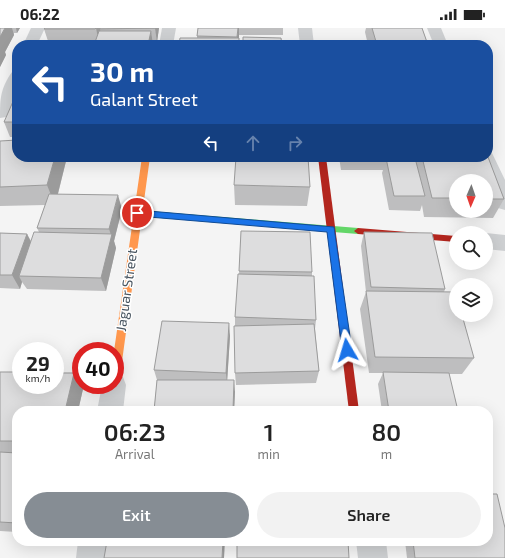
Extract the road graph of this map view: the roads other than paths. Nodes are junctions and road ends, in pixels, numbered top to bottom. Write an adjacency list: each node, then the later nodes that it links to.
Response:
1 (38, 28): 5 (street)
2 (168, 28): 6 (street)
3 (305, 28): 7 (street)
4 (434, 28): 8 (street)
5 (32, 40)
6 (167, 40)
7 (306, 40)
8 (439, 40)
9 (12, 86): 10 (street)
10 (0, 113)
11 (145, 162): 15 (street, Jaguar Street)
12 (323, 162): 16 (street)
13 (488, 162): 14 (street)
14 (505, 203)
15 (137, 213): 16 (street); 20 (street, Jaguar Street)
16 (331, 229): 17 (street); 23 (street)
17 (449, 238)
18 (493, 242): 19 (street)
19 (505, 243)
20 (120, 342)
21 (113, 394): 22 (street)
22 (111, 406)
23 (353, 406)
24 (92, 546): 26 (street)
25 (371, 546): 27 (street)
26 (91, 558)
27 (373, 558)

